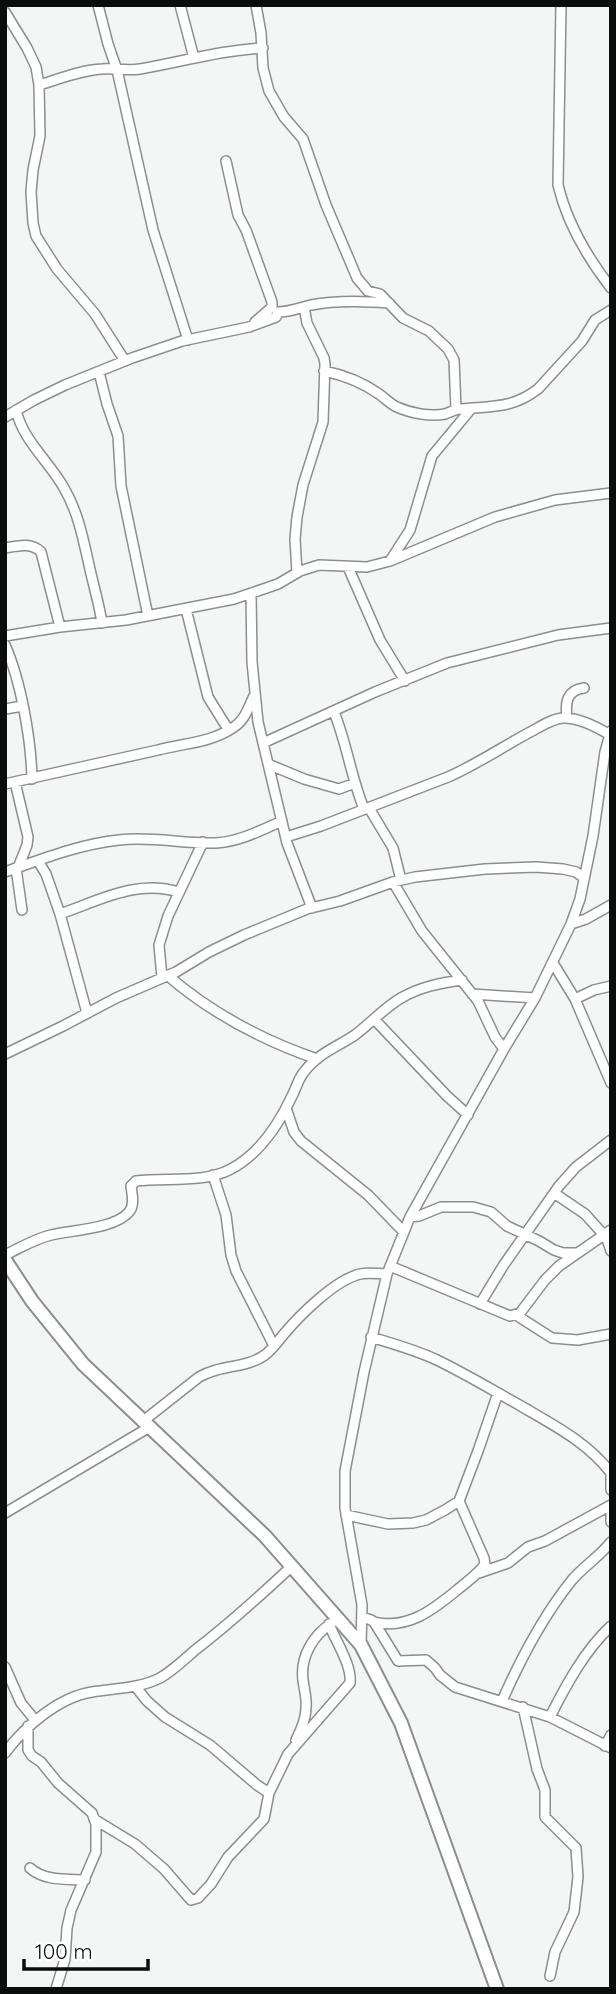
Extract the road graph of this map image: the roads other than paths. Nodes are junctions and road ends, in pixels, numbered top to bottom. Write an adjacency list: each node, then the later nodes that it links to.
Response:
1 (98, 5): 9 (street)
2 (180, 5): 8 (street)
3 (256, 5): 7 (street)
4 (561, 5): 12 (street)
5 (5, 12): 6 (street)
6 (8, 25): 10 (street)
7 (262, 48): 8 (street); 13 (street)
8 (194, 58): 9 (street)
9 (117, 70): 10 (street); 17 (street)
10 (39, 85): 18 (street)
11 (226, 161): 16 (street)
12 (611, 288)
13 (389, 303): 14 (street); 23 (street)
14 (304, 307): 16 (street); 19 (street)
15 (611, 310): 21 (street)
16 (249, 327): 17 (street)
17 (188, 340): 18 (street)
18 (125, 361): 20 (street)
19 (324, 371): 23 (street); 29 (street)
20 (99, 372): 22 (street); 32 (street)
21 (471, 409): 23 (street); 27 (street)
22 (16, 410): 24 (street); 33 (street)
23 (456, 410)
24 (5, 417)
25 (611, 493): 27 (street)
26 (5, 548): 34 (street)
27 (390, 561): 28 (street)
28 (348, 567): 29 (street); 38 (street)
29 (297, 573): 30 (street)
30 (250, 593): 31 (street); 40 (street)
31 (186, 609): 32 (street); 45 (street)
32 (148, 616): 33 (street)
33 (102, 622): 34 (street)
34 (61, 627): 36 (street)
35 (611, 628): 38 (street)
36 (5, 636)
37 (5, 645): 41 (street)
38 (405, 681): 43 (street)
39 (584, 688): 44 (street)
40 (254, 695): 45 (street); 47 (street)
41 (23, 706): 42 (street); 49 (street)
42 (5, 709)
43 (334, 712): 47 (street); 51 (street)
44 (567, 718): 46 (street); 52 (street)
45 (231, 729): 49 (street)
46 (610, 733): 60 (street)
47 (263, 743): 48 (street)
48 (268, 764): 51 (street); 53 (street)
49 (32, 779): 50 (street)
50 (10, 783): 55 (street)
51 (355, 783): 52 (street)
52 (366, 808): 54 (street); 61 (street)
53 (282, 821): 54 (street); 56 (street)
54 (286, 837): 64 (street)
55 (28, 838): 57 (street); 58 (street)
56 (203, 842): 57 (street); 62 (street)
57 (39, 860): 58 (street); 66 (street)
58 (17, 868): 59 (street); 65 (street)
59 (5, 872)
60 (583, 877): 61 (street); 67 (street)
61 (397, 881): 64 (street); 70 (street)
62 (178, 892): 66 (street); 69 (street)
63 (611, 905): 67 (street)
64 (312, 908): 69 (street)
65 (22, 910)
66 (60, 914): 75 (street)
67 (571, 924): 68 (street)
68 (553, 963): 73 (street); 74 (street)
69 (165, 976): 75 (street); 79 (street)
70 (462, 980): 72 (street); 76 (street)
71 (611, 986): 74 (street)
72 (472, 994): 73 (street); 77 (street)
73 (535, 998): 77 (street)
74 (575, 999): 80 (street)
75 (87, 1013): 78 (street)
76 (374, 1020): 79 (street); 82 (street)
77 (504, 1049): 82 (street)
78 (5, 1054)
79 (317, 1059): 81 (street)
80 (611, 1083)
81 (286, 1108): 84 (street); 87 (street)
82 (467, 1115): 86 (street)
83 (611, 1140): 85 (street)
84 (213, 1175): 92 (street); 98 (street)
85 (554, 1193): 88 (street); 89 (street)
86 (410, 1217): 87 (street); 89 (street)
87 (403, 1231): 93 (street)
88 (606, 1232): 90 (street); 91 (street)
89 (524, 1235): 91 (street); 94 (street)
90 (611, 1251)
91 (578, 1253): 95 (street)
92 (5, 1257): 100 (main road)
93 (389, 1270): 94 (street); 97 (street); 98 (street)
94 (480, 1304): 95 (street)
95 (516, 1315): 96 (street)
96 (611, 1334)
97 (372, 1337): 99 (street); 107 (street)
98 (274, 1346): 100 (street)
99 (498, 1393): 101 (street); 103 (street)
100 (145, 1425): 106 (street); 110 (main road)
101 (611, 1473): 102 (street)
102 (611, 1490)
103 (459, 1501): 107 (street); 111 (street)
104 (611, 1505): 111 (street)
105 (611, 1512): 108 (street)
106 (5, 1513)
107 (346, 1516): 112 (street)
108 (611, 1522)
109 (611, 1542): 119 (street)
110 (292, 1566): 113 (main road); 118 (street)
111 (477, 1573): 114 (street)
112 (362, 1617): 114 (street); 116 (street)
113 (334, 1622): 116 (main road); 126 (street); 126 (street)
114 (374, 1622): 119 (street)
115 (611, 1626): 121 (street)
116 (361, 1645): 133 (main road)
117 (5, 1667): 122 (street)
118 (135, 1686): 122 (street); 127 (street)
119 (502, 1701): 120 (street)
120 (523, 1707): 121 (street); 131 (street)
121 (550, 1717): 124 (street)
122 (31, 1723): 125 (street); 128 (street)
123 (611, 1735): 124 (street)
124 (608, 1747)
125 (5, 1753)
126 (288, 1754): 127 (street)
127 (269, 1793): 128 (street)
128 (94, 1819): 130 (street)
129 (30, 1868): 130 (street)
130 (85, 1880): 132 (street)
131 (550, 1976)
132 (56, 1989)
133 (497, 1989)

